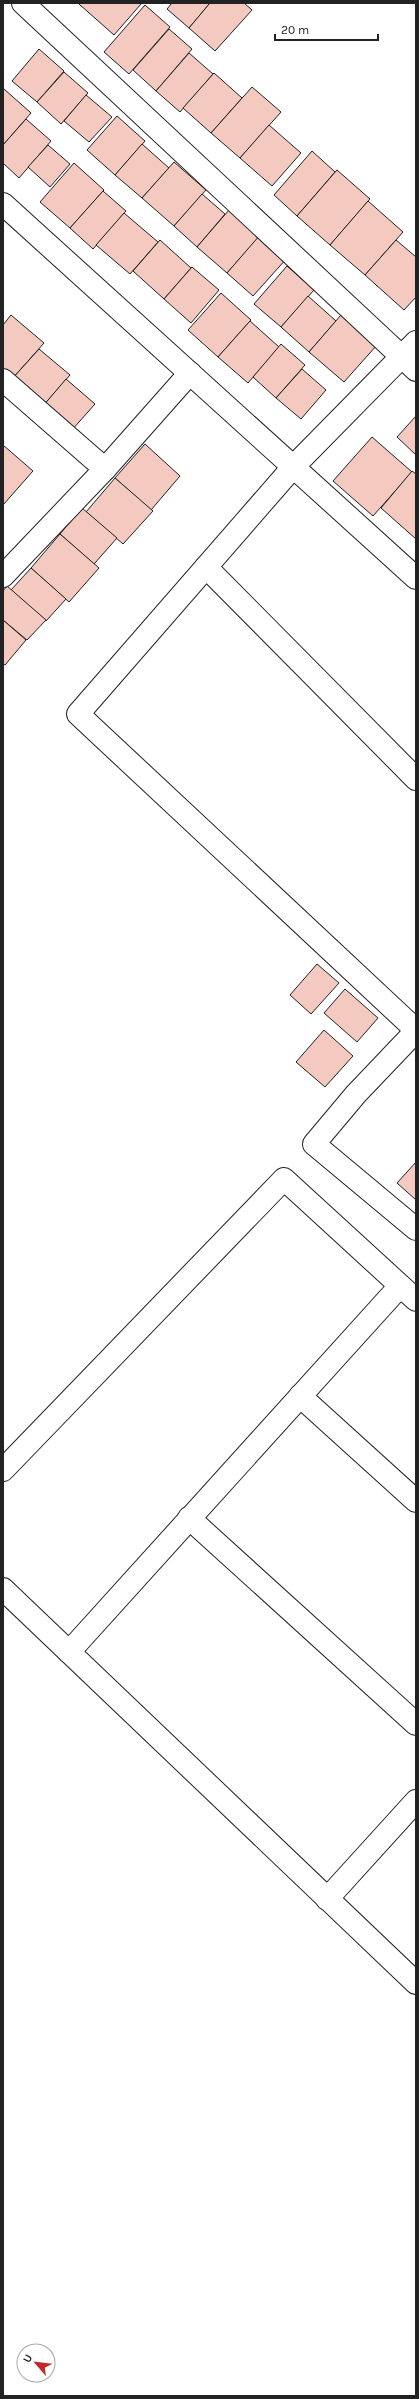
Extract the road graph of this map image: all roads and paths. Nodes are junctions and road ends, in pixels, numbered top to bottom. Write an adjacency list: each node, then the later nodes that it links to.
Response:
1 (22, 3): 3 (street)
2 (3, 204): 4 (street)
3 (411, 356): 6 (street)
4 (190, 373): 6 (street); 7 (street)
5 (3, 380): 7 (street)
6 (294, 466): 8 (street); 10 (street)
7 (105, 469): 9 (street)
8 (206, 567): 11 (street); 12 (street)
9 (3, 576)
10 (416, 578)
11 (416, 779)
12 (416, 1031): 13 (street)
13 (416, 1229)
14 (408, 1293): 15 (street); 16 (street)
15 (300, 1396): 17 (street); 18 (street)
16 (3, 1470)
17 (416, 1501)
18 (189, 1518): 20 (street); 21 (street)
19 (3, 1589): 20 (street)
20 (69, 1652): 23 (street)
21 (416, 1724)
22 (416, 1801): 23 (street)
23 (327, 1898): 24 (street)
24 (416, 1983)

